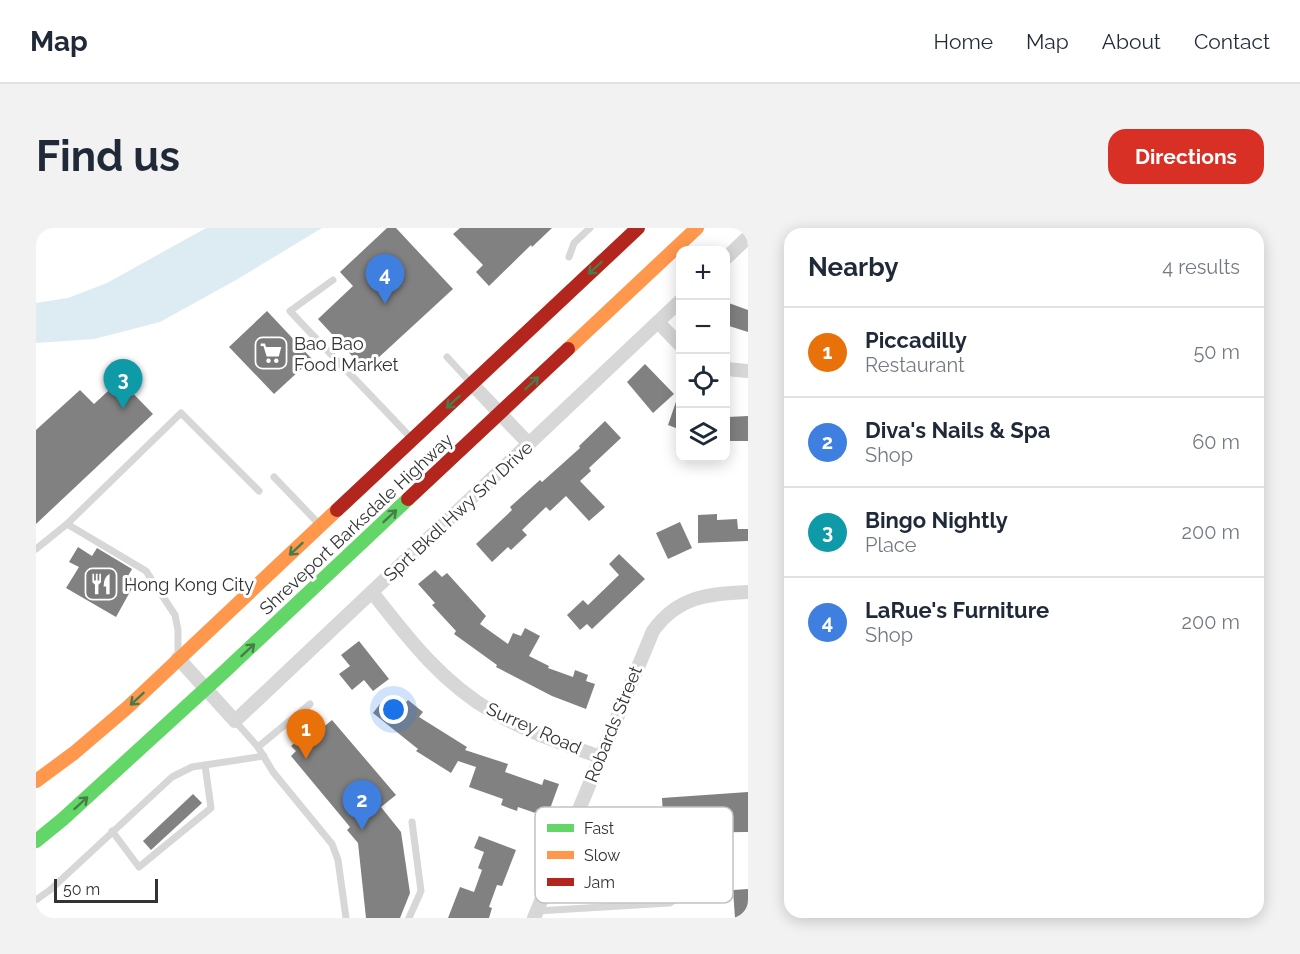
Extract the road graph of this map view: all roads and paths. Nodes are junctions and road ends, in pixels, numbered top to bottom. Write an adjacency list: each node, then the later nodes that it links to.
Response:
1 (590, 228): 6 (lane)
2 (638, 228): 14 (main road, Shreveport Barksdale Highway, one-way to 14)
3 (697, 228): 15 (main road, Shreveport Barksdale Highway, one-way to 3)
4 (748, 237): 5 (street)
5 (730, 254)
6 (569, 257)
7 (333, 280): 16 (lane)
8 (676, 306): 9 (street, Sprt Bkdl Hwy Srv Drive)
9 (658, 322): 10 (street); 17 (street, Sprt Bkdl Hwy Srv Drive)
10 (676, 340)
11 (447, 357): 14 (lane)
12 (730, 369): 13 (street)
13 (748, 371)
14 (472, 384): 15 (street); 16 (main road, Shreveport Barksdale Highway, one-way to 16)
15 (500, 413): 17 (street); 26 (main road, Shreveport Barksdale Highway, one-way to 15)
16 (413, 439): 21 (main road, Shreveport Barksdale Highway)
17 (529, 444): 23 (street, Sprt Bkdl Hwy Srv Drive)
18 (274, 477): 21 (lane)
19 (259, 491): 20 (lane)
20 (67, 524): 22 (lane); 25 (lane)
21 (321, 525): 25 (main road, Shreveport Barksdale Highway, one-way to 25)
22 (36, 549)
23 (372, 592): 28 (street, Sprt Bkdl Hwy Srv Drive); 31 (street, Surrey Road)
24 (748, 592): 31 (street, Robards Street)
25 (178, 658): 26 (street); 33 (main road, Shreveport Barksdale Highway, one-way to 33)
26 (205, 690): 28 (street); 37 (main road, Shreveport Barksdale Highway, one-way to 26)
27 (310, 704): 29 (lane)
28 (235, 721): 29 (lane)
29 (258, 747): 30 (lane)
30 (264, 756): 32 (lane); 41 (lane)
31 (600, 757): 34 (street, Robards Street)
32 (205, 765): 36 (lane); 36 (lane)
33 (36, 781)
34 (580, 807)
35 (412, 822): 42 (lane)
36 (112, 831): 38 (lane)
37 (36, 841)
38 (36, 900)
39 (670, 903): 40 (lane)
40 (535, 914)
41 (346, 918)
42 (409, 918)

